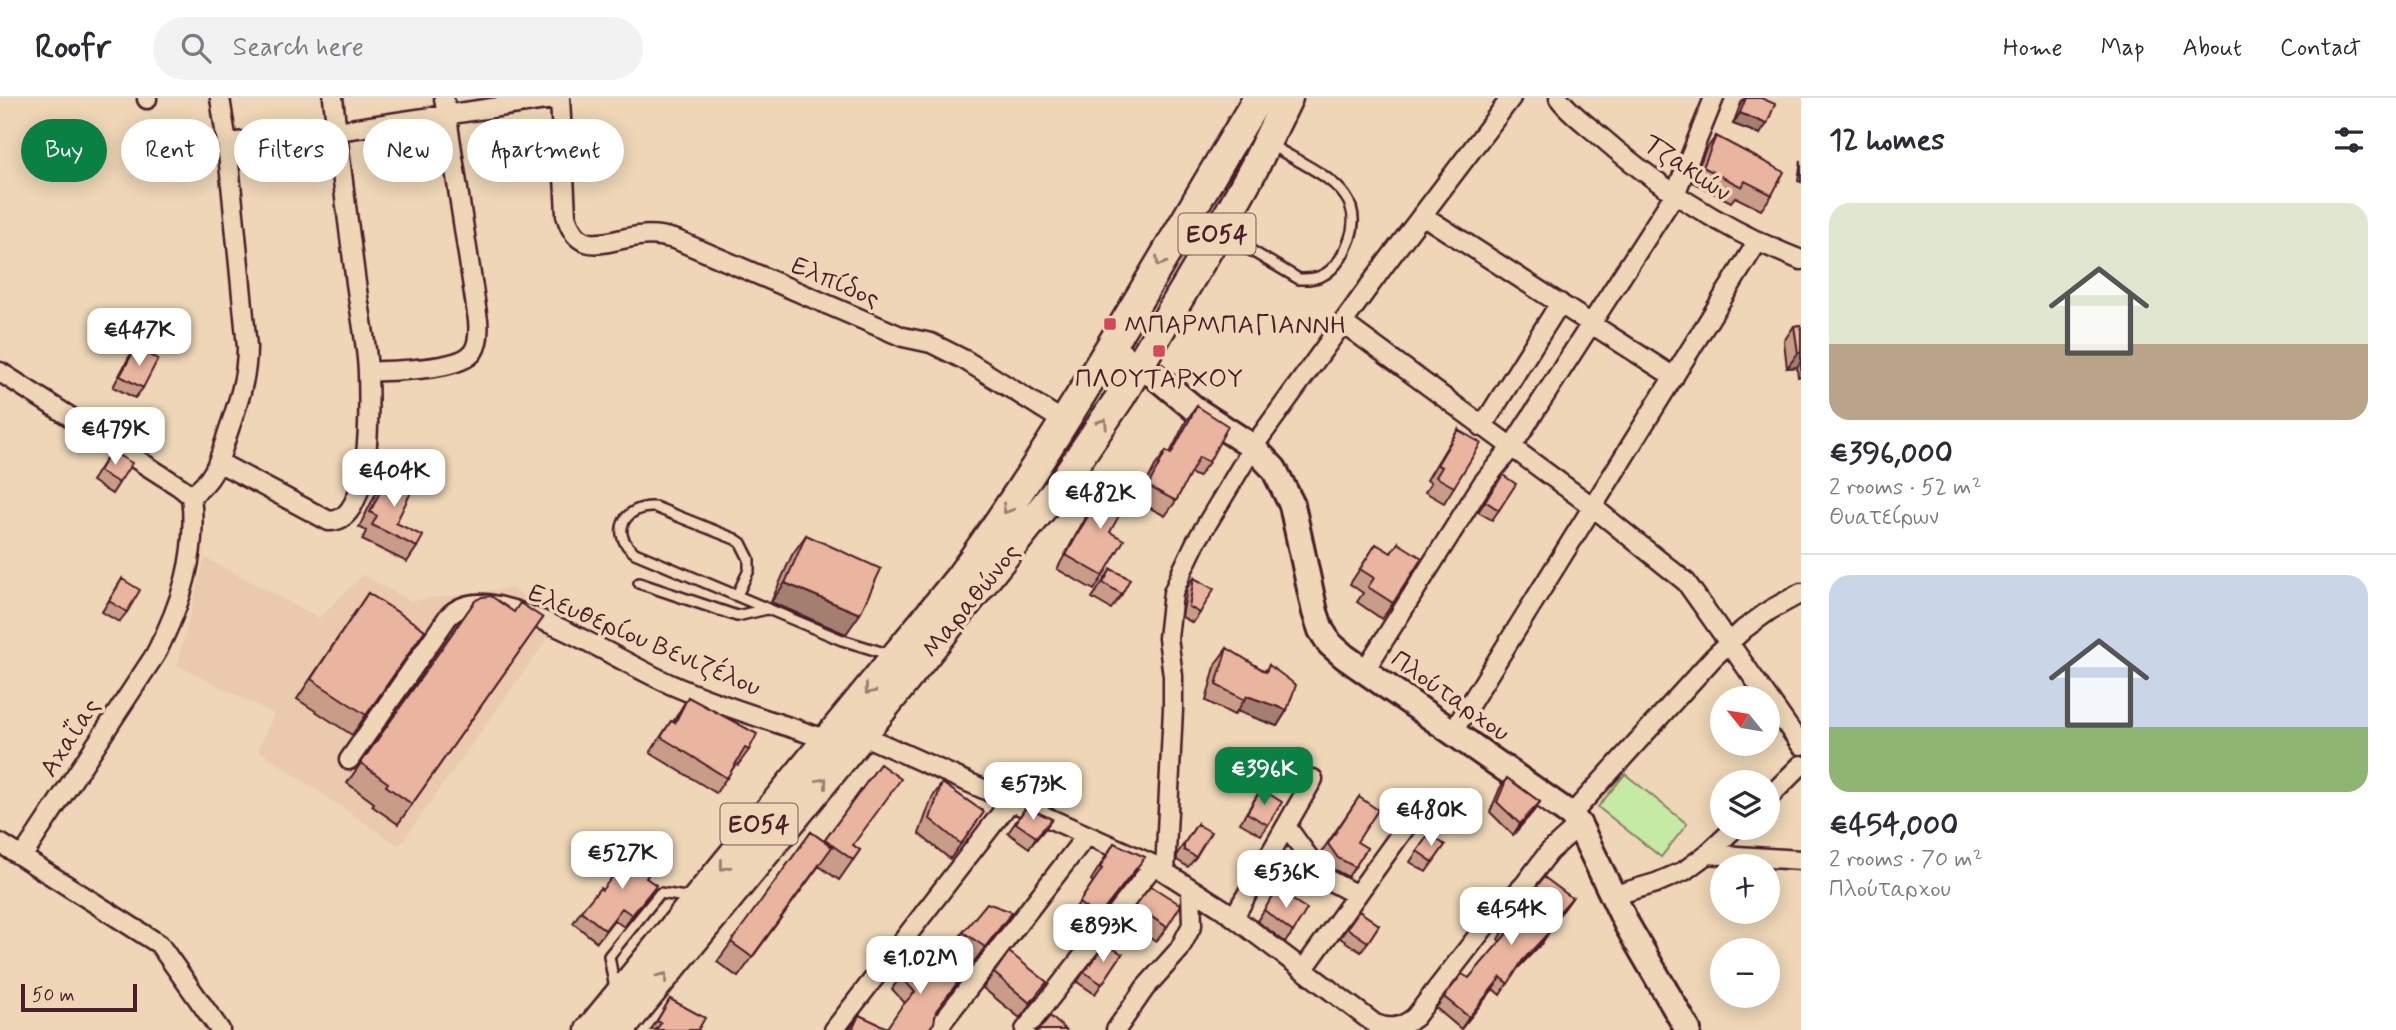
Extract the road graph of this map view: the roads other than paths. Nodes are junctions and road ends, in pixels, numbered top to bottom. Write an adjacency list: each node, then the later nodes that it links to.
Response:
1 (220, 98): 14 (street)
2 (333, 98): 10 (street)
3 (560, 98): 8 (street); 28 (street, Ελπίδος)
4 (1287, 98): 13 (main road, Μαραθώνος / ΕΟ54)
5 (1511, 98): 17 (street)
6 (1559, 98): 16 (street, Τζακιών)
7 (1714, 98): 16 (street)
8 (446, 106): 11 (street); 26 (street)
9 (1253, 107): 24 (main road, Μαραθώνος / ΕΟ54, one-way to 24)
10 (336, 119)
11 (349, 128)
12 (234, 142): 14 (street)
13 (1266, 142): 18 (main road, Μαραθώνος / ΕΟ54); 18 (lane)
14 (227, 143): 32 (street)
15 (344, 182): 26 (street)
16 (1676, 192): 19 (street, Τζακιών); 23 (street)
17 (1423, 215): 21 (street); 22 (street)
18 (1219, 231): 24 (main road, Μαραθώνος / ΕΟ54)
19 (1758, 241): 20 (street, Τζακιών); 27 (street)
20 (1801, 260)
21 (1560, 303): 23 (street); 29 (street)
22 (1343, 323): 29 (street); 30 (street)
23 (1591, 324): 27 (street); 31 (street)
24 (1126, 363): 28 (main road, Μαραθώνος / ΕΟ54); 30 (street, Πλούταρχου); 43 (main road, Μαραθώνος / ΕΟ54, one-way to 24)
25 (0, 372): 33 (street)
26 (368, 372): 32 (street)
27 (1674, 377): 34 (street)
28 (1063, 421): 40 (main road, Μαραθώνος / ΕΟ54, one-way to 40)
29 (1482, 427): 31 (street)
30 (1253, 447): 41 (street, Πλούταρχου); 60 (street)
31 (1511, 448): 34 (street); 41 (street)
32 (220, 463): 33 (street)
33 (192, 503): 58 (street, Αχαΐας)
34 (1593, 507): 39 (street); 42 (street)
35 (639, 583): 38 (lane)
36 (1801, 593): 39 (street)
37 (737, 595): 37 (lane); 38 (lane)
38 (767, 609): 40 (lane)
39 (1730, 642): 45 (street); 51 (street)
40 (896, 657): 44 (main road, Μαραθώνος / ΕΟ54, one-way to 44)
41 (1365, 670): 42 (street, Πλούταρχου)
42 (1452, 733): 51 (street, Πλούταρχου)
43 (862, 735): 50 (street); 70 (main road, Μαραθώνος / ΕΟ54, one-way to 43)
44 (828, 740): 46 (street, Ελευθερίου Βενιζέλου); 69 (main road, Μαραθώνος / ΕΟ54, one-way to 69)
45 (1801, 745)
46 (349, 760)
47 (1801, 765): 49 (street)
48 (1312, 779): 53 (street)
49 (1780, 786)
50 (1010, 802): 54 (street); 71 (street)
51 (1575, 820): 63 (street, Πλούταρχου); 65 (street)
52 (1407, 825): 62 (street)
53 (1286, 826): 62 (street); 64 (street)
54 (1086, 836): 60 (street); 72 (street)
55 (1722, 840): 57 (street)
56 (0, 843): 58 (street)
57 (1707, 854): 59 (street); 63 (street)
58 (22, 857): 68 (street)
59 (1801, 860)
60 (1159, 869): 61 (street); 66 (street)
61 (1191, 889): 64 (street); 74 (street)
62 (1357, 895): 65 (street)
63 (1615, 895): 75 (street, Πλούταρχου)
64 (1234, 917): 65 (street)
65 (1303, 970)
66 (1041, 1010): 67 (street); 73 (street)
67 (1058, 1023)
68 (220, 1030)
69 (590, 1030)
70 (620, 1030)
71 (834, 1030)
72 (936, 1030)
73 (1025, 1030)
74 (1116, 1030)
75 (1688, 1030)

